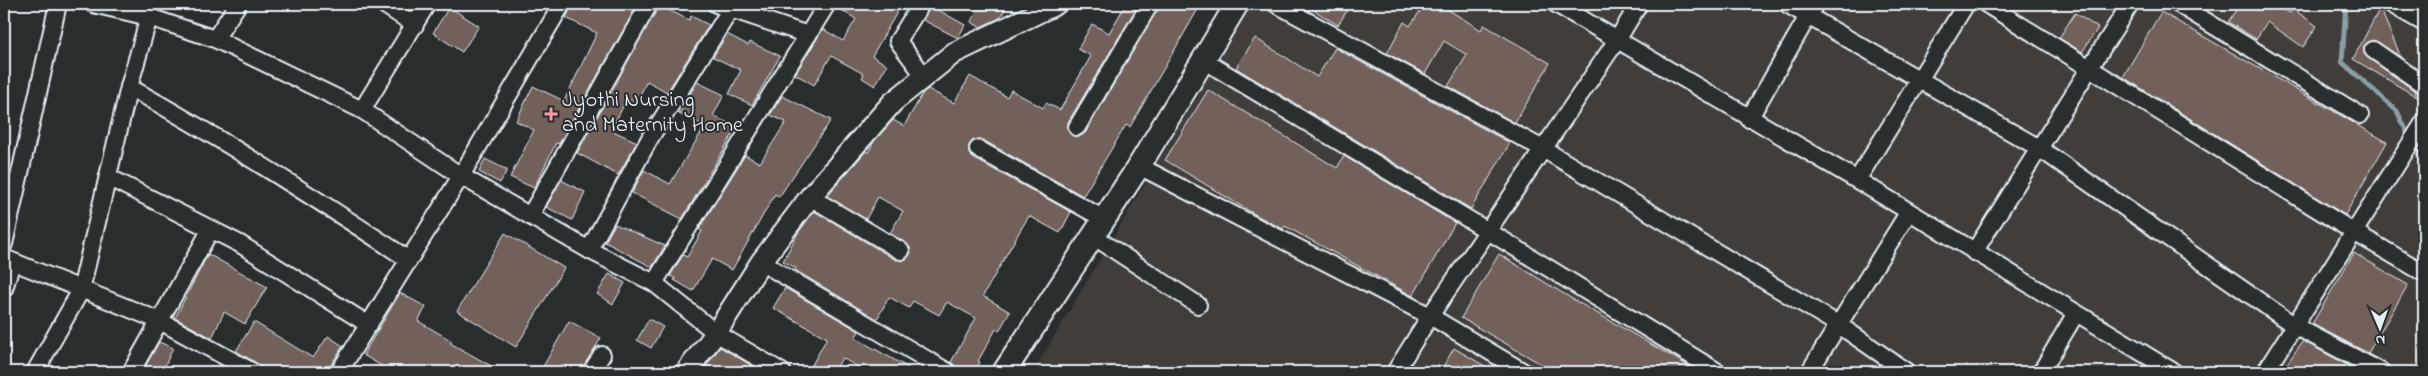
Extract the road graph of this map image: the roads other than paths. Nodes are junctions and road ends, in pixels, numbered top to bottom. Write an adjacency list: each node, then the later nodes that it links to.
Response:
1 (58, 4): 57 (street)
2 (93, 4): 23 (street)
3 (238, 4): 29 (street)
4 (383, 4): 27 (street)
5 (427, 4): 27 (street)
6 (562, 4): 47 (street)
7 (649, 4): 52 (street)
8 (827, 4): 28 (street)
9 (921, 4): 34 (street)
10 (1056, 4): 34 (street)
11 (1150, 4): 41 (street)
12 (1237, 4): 32 (main road)
13 (1276, 4): 45 (street)
14 (1556, 4): 30 (street)
15 (1639, 4): 30 (street)
16 (1787, 4): 24 (street)
17 (1966, 4): 35 (street)
18 (1986, 4): 33 (street)
19 (2130, 4): 33 (street)
20 (2178, 4): 39 (street)
21 (2391, 4): 26 (street)
22 (727, 5): 28 (street); 58 (street)
23 (126, 7): 25 (street)
24 (1812, 9): 35 (street); 40 (street)
25 (149, 16): 29 (street); 37 (street)
26 (2424, 24)
27 (414, 25): 38 (street)
28 (808, 35): 65 (street)
29 (215, 38): 38 (street)
30 (1617, 40): 40 (street); 45 (street)
31 (2373, 50): 36 (street)
32 (1203, 60): 46 (main road); 55 (street)
33 (2090, 68): 43 (street); 56 (street)
34 (925, 77): 50 (street)
35 (1919, 79): 43 (street); 49 (street)
36 (2424, 85)
37 (129, 87): 48 (street); 62 (street)
38 (362, 110): 47 (street)
39 (2360, 115)
40 (1749, 119): 49 (street)
41 (1077, 127)
42 (2422, 131): 56 (street)
43 (2040, 148): 60 (street); 74 (street)
44 (978, 149): 53 (street)
45 (1543, 149): 55 (street); 73 (street)
46 (1138, 166): 53 (main road); 70 (street)
47 (461, 176): 52 (street); 62 (street)
48 (108, 177): 54 (street); 67 (street)
49 (1857, 180): 51 (street)
50 (810, 197): 59 (street); 63 (street)
51 (1908, 213): 60 (street); 73 (street)
52 (530, 216): 58 (street)
53 (1098, 227): 68 (street); 85 (main road)
54 (212, 229): 71 (street); 72 (street)
55 (1488, 231): 70 (street); 88 (street)
56 (2354, 232): 64 (street); 74 (street)
57 (4, 244)
58 (589, 250): 65 (street)
59 (901, 251)
60 (1974, 252): 69 (street)
61 (8, 260): 66 (street); 67 (street)
62 (409, 260): 72 (street)
63 (761, 262): 75 (street); 84 (street)
64 (2424, 273)
65 (654, 283): 75 (street)
66 (4, 289)
67 (81, 290): 71 (street); 78 (street)
68 (1198, 305)
69 (2076, 313): 91 (street); 92 (street)
70 (1430, 316): 86 (street); 87 (street)
71 (160, 322): 79 (street); 80 (street)
72 (369, 325): 77 (street)
73 (1838, 325): 89 (street); 90 (street)
74 (2295, 326): 93 (street); 94 (street)
75 (716, 333): 82 (street); 83 (street)
76 (602, 354): 81 (street)
77 (345, 370)
78 (35, 372)
79 (130, 372)
80 (253, 372)
81 (592, 372)
82 (686, 372)
83 (782, 372)
84 (948, 372)
85 (1004, 372)
86 (1395, 372)
87 (1524, 372)
88 (1718, 372)
89 (1809, 372)
90 (1907, 372)
91 (2041, 372)
92 (2174, 372)
93 (2265, 372)
94 (2382, 372)

